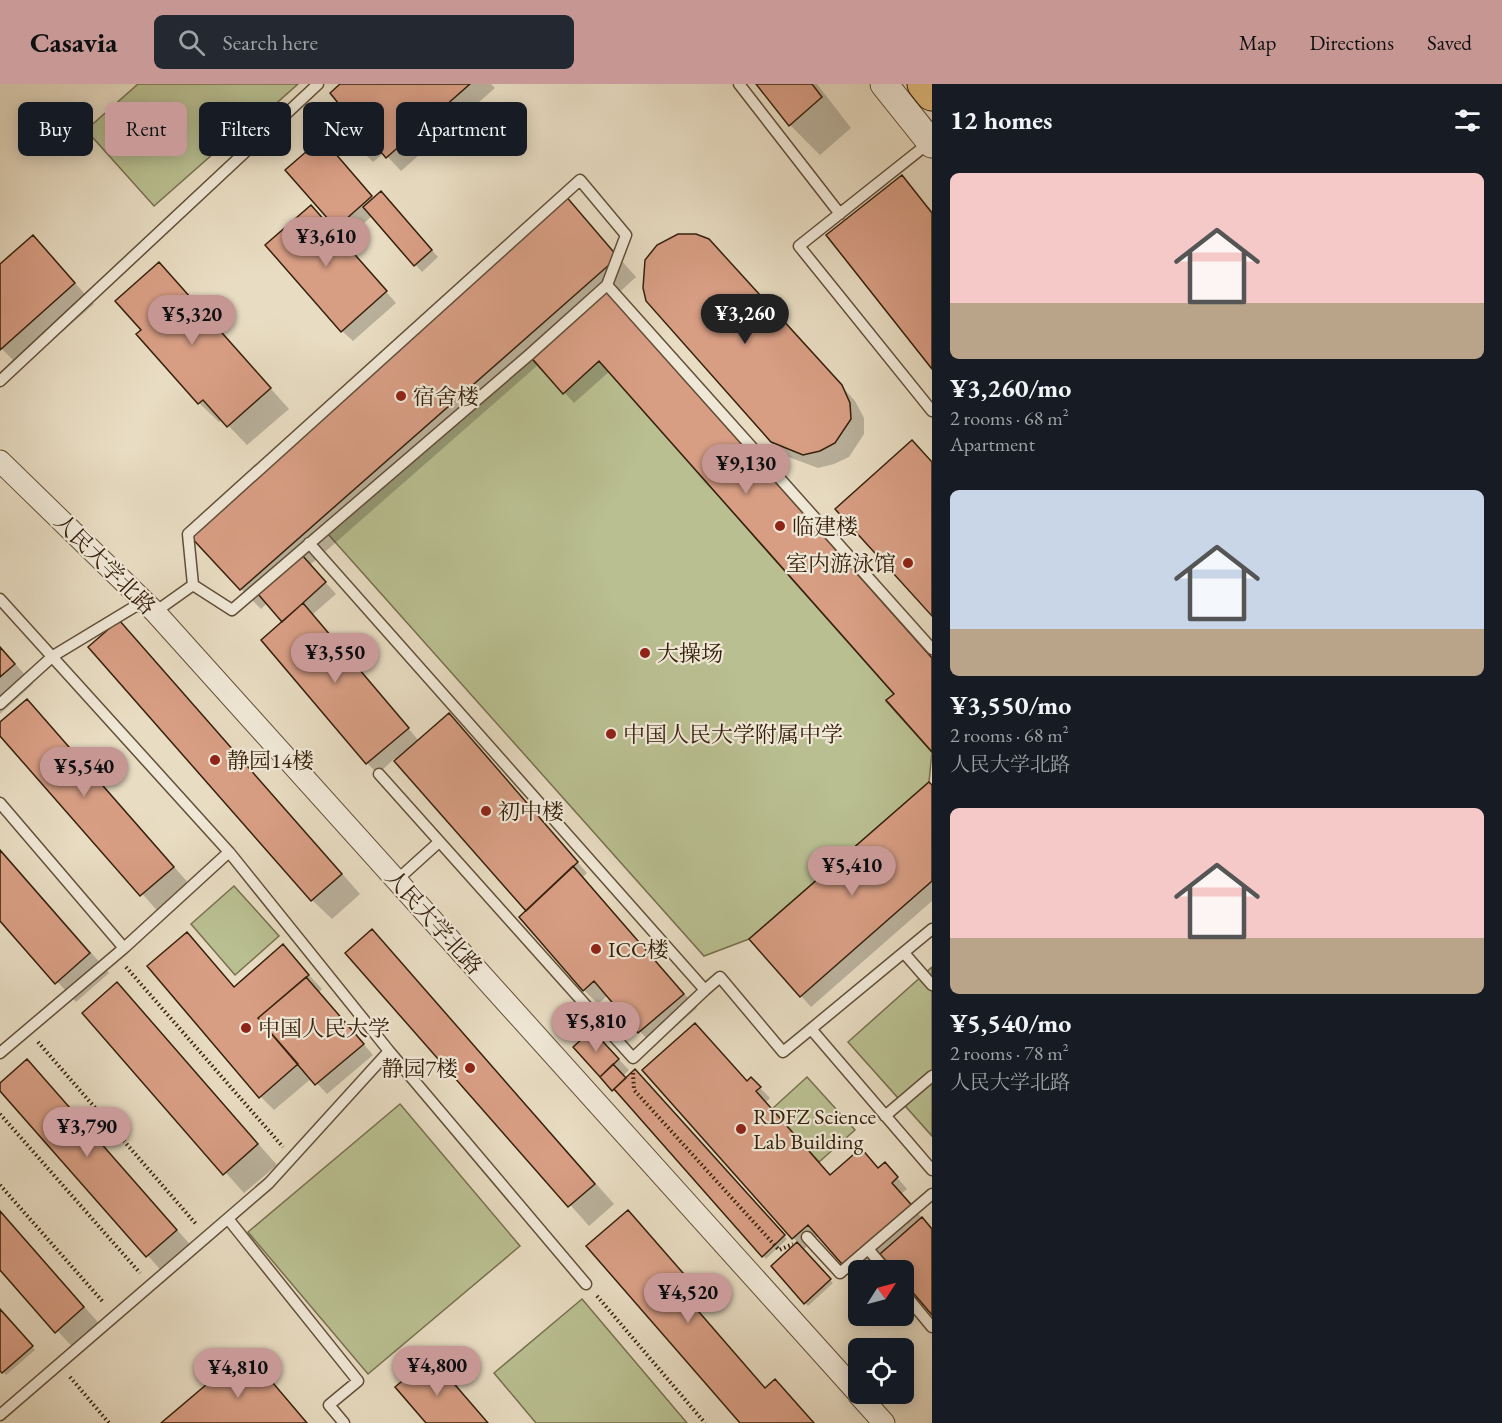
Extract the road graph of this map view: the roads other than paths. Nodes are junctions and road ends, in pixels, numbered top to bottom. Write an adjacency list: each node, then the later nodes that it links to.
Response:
1 (318, 84): 9 (lane)
2 (739, 84): 7 (lane)
3 (884, 84): 6 (street)
4 (924, 84): 5 (main road)
5 (932, 94)
6 (931, 143): 7 (lane)
7 (840, 214): 10 (lane)
8 (608, 285): 12 (lane); 13 (lane); 16 (lane)
9 (0, 381)
10 (932, 411)
11 (0, 461): 15 (street, 人民大学北路)
12 (309, 543): 13 (lane); 28 (lane)
13 (193, 585): 15 (lane)
14 (0, 599): 17 (lane)
15 (149, 607): 17 (lane); 23 (street, 人民大学北路)
16 (932, 649)
17 (53, 656): 18 (lane); 22 (lane)
18 (0, 704)
19 (379, 774): 21 (lane)
20 (0, 803): 25 (lane)
21 (439, 842): 23 (lane); 28 (lane)
22 (230, 852): 25 (lane); 30 (lane)
23 (396, 880): 43 (street, 人民大学北路)
24 (932, 929): 26 (lane)
25 (120, 952): 31 (lane)
26 (904, 953): 27 (lane); 29 (lane)
27 (932, 985)
28 (705, 990): 29 (lane)
29 (811, 1029): 33 (lane)
30 (389, 1051): 36 (lane); 40 (lane)
31 (0, 1053)
32 (932, 1076): 33 (lane)
33 (885, 1116): 34 (lane)
34 (932, 1170)
35 (932, 1194): 38 (lane)
36 (229, 1220): 45 (lane); 46 (lane)
37 (807, 1237): 38 (lane)
38 (868, 1249): 39 (lane)
39 (877, 1260)
40 (586, 1284)
41 (914, 1305): 42 (lane)
42 (932, 1327)
43 (848, 1382)
44 (868, 1404): 47 (street, 人民大学北路)
45 (0, 1415)
46 (344, 1423)
47 (884, 1423)

